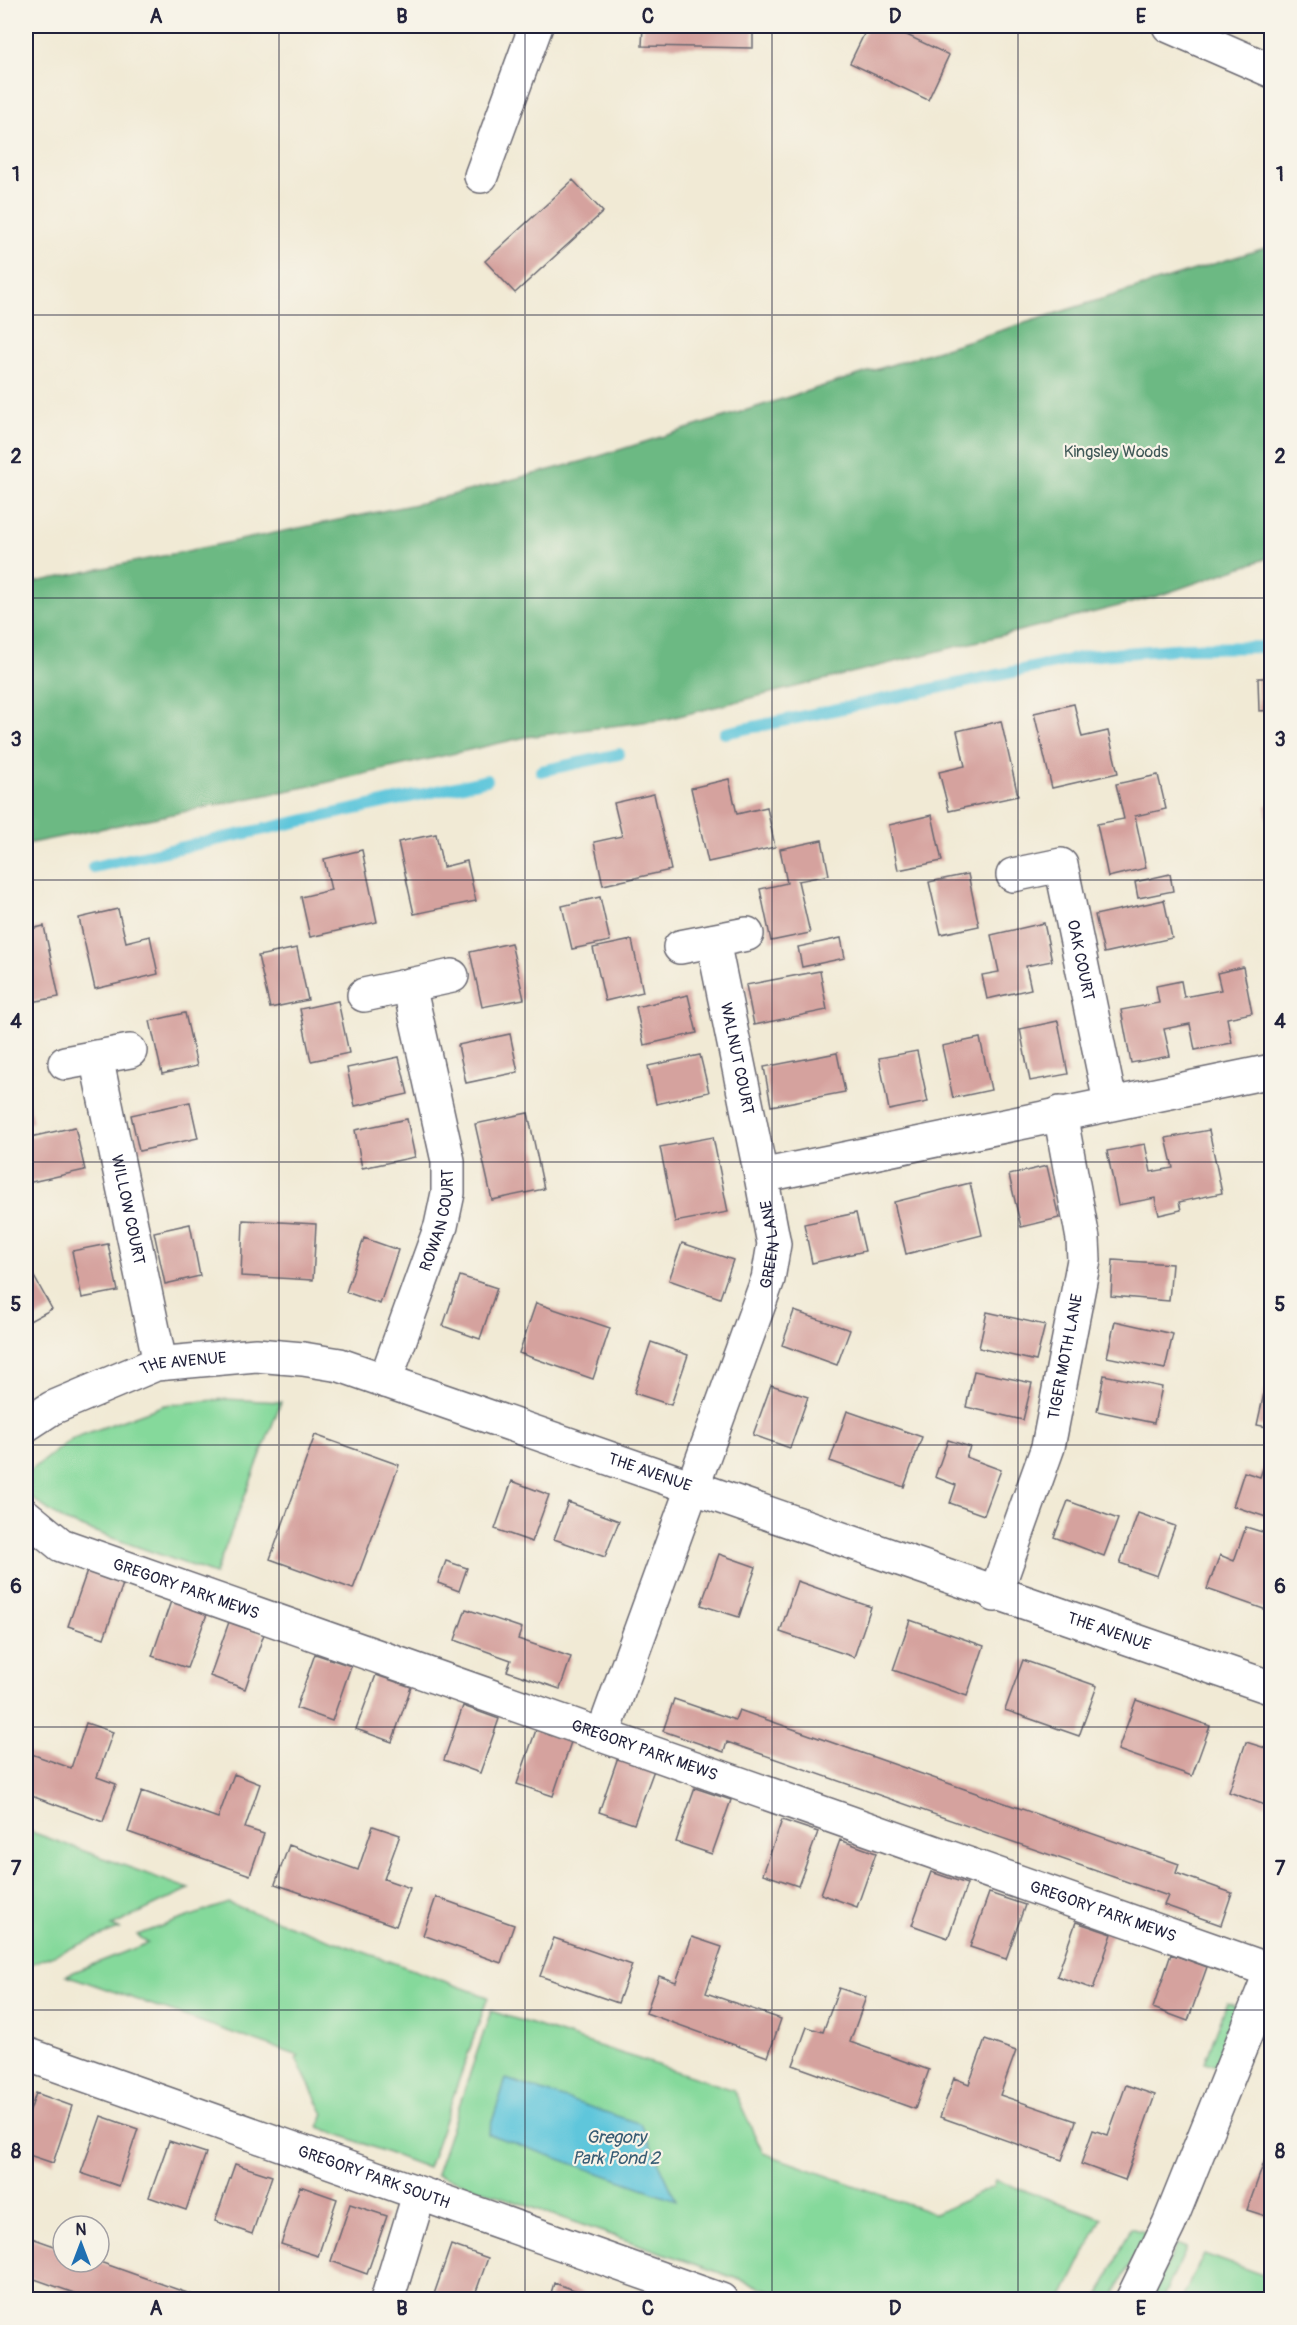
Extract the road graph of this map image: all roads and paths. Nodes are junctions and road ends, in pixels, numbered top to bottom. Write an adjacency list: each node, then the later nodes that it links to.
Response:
1 (536, 26): 4 (street)
2 (1169, 26): 3 (street)
3 (1272, 71)
4 (481, 176)
5 (1013, 875): 16 (street, OAK COURT)
6 (747, 934): 7 (street)
7 (713, 941): 8 (street); 18 (street, WALNUT COURT)
8 (680, 947)
9 (452, 976): 10 (street)
10 (410, 985): 11 (street); 20 (street, ROWAN COURT)
11 (364, 995)
12 (130, 1050): 13 (street)
13 (96, 1057): 14 (street); 19 (street, WILLOW COURT)
14 (65, 1063)
15 (1272, 1071): 16 (street, GREEN LANE)
16 (1110, 1102): 17 (street, GREEN LANE)
17 (1060, 1113): 18 (street, GREEN LANE); 24 (street, TIGER MOTH LANE)
18 (761, 1176): 22 (street, GREEN LANE)
19 (160, 1364): 20 (street, THE AVENUE); 21 (street, THE AVENUE)
20 (385, 1382): 22 (street, THE AVENUE)
21 (26, 1425)
22 (690, 1487): 24 (street, THE AVENUE); 26 (street, GREEN LANE)
23 (26, 1516): 26 (street, GREGORY PARK MEWS)
24 (995, 1594): 25 (street, THE AVENUE)
25 (1272, 1688)
26 (603, 1734): 27 (street, GREGORY PARK MEWS)
27 (1271, 1970): 32 (street)
28 (26, 2054): 29 (street, GREGORY PARK SOUTH)
29 (419, 2195): 30 (street); 31 (street, GREGORY PARK SOUTH)
30 (387, 2300)
31 (721, 2300)
32 (1132, 2300)

